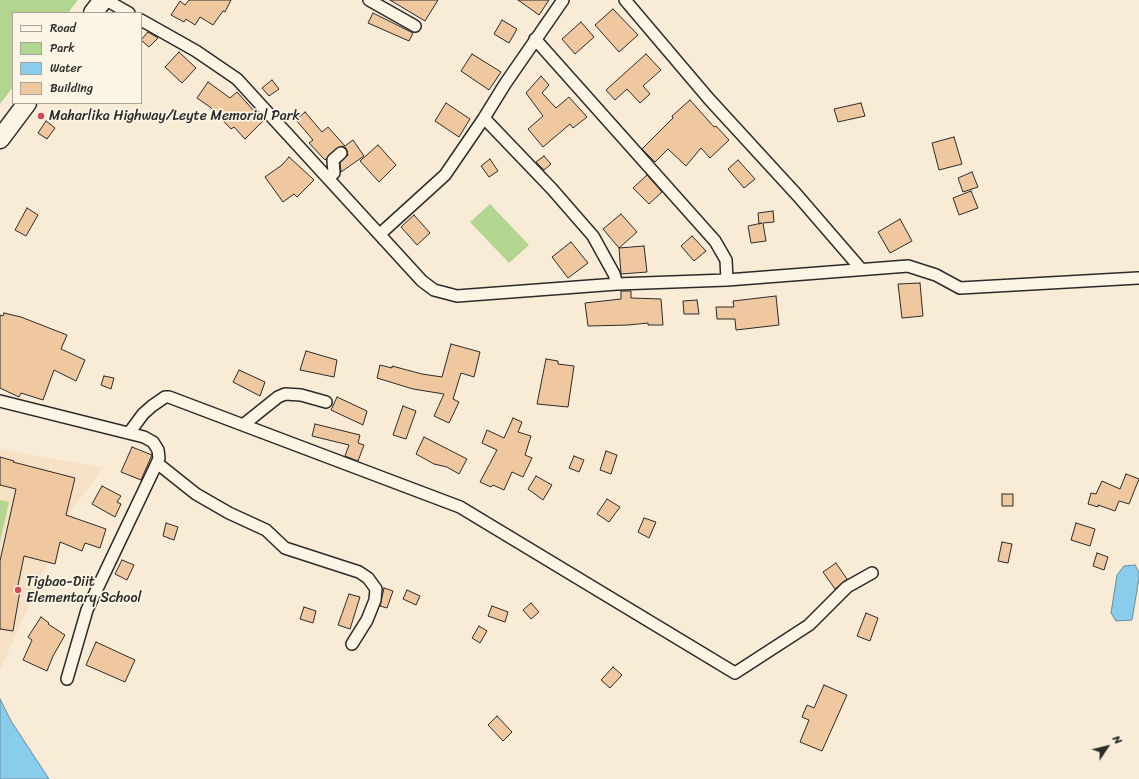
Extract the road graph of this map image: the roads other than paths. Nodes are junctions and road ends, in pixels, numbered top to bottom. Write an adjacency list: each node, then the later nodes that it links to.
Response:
1 (104, 0): 5 (highway); 6 (street)
2 (369, 0): 8 (street)
3 (563, 0): 9 (street)
4 (625, 0): 16 (street)
5 (94, 12)
6 (127, 12)
7 (142, 21): 14 (street)
8 (416, 26)
9 (536, 39): 11 (street); 18 (street)
10 (26, 104): 12 (highway)
11 (484, 118): 15 (street); 19 (street)
12 (0, 139)
13 (341, 152): 14 (street)
14 (328, 178): 15 (street)
15 (380, 234): 19 (street)
16 (861, 269): 17 (street); 18 (street)
17 (1138, 278)
18 (727, 280): 19 (street)
19 (617, 284)
20 (0, 400): 23 (street)
21 (326, 402): 22 (street)
22 (243, 425): 23 (street); 25 (street)
23 (129, 433): 24 (street)
24 (157, 463): 26 (street); 27 (street)
25 (872, 573)
26 (352, 644)
27 (67, 679)

